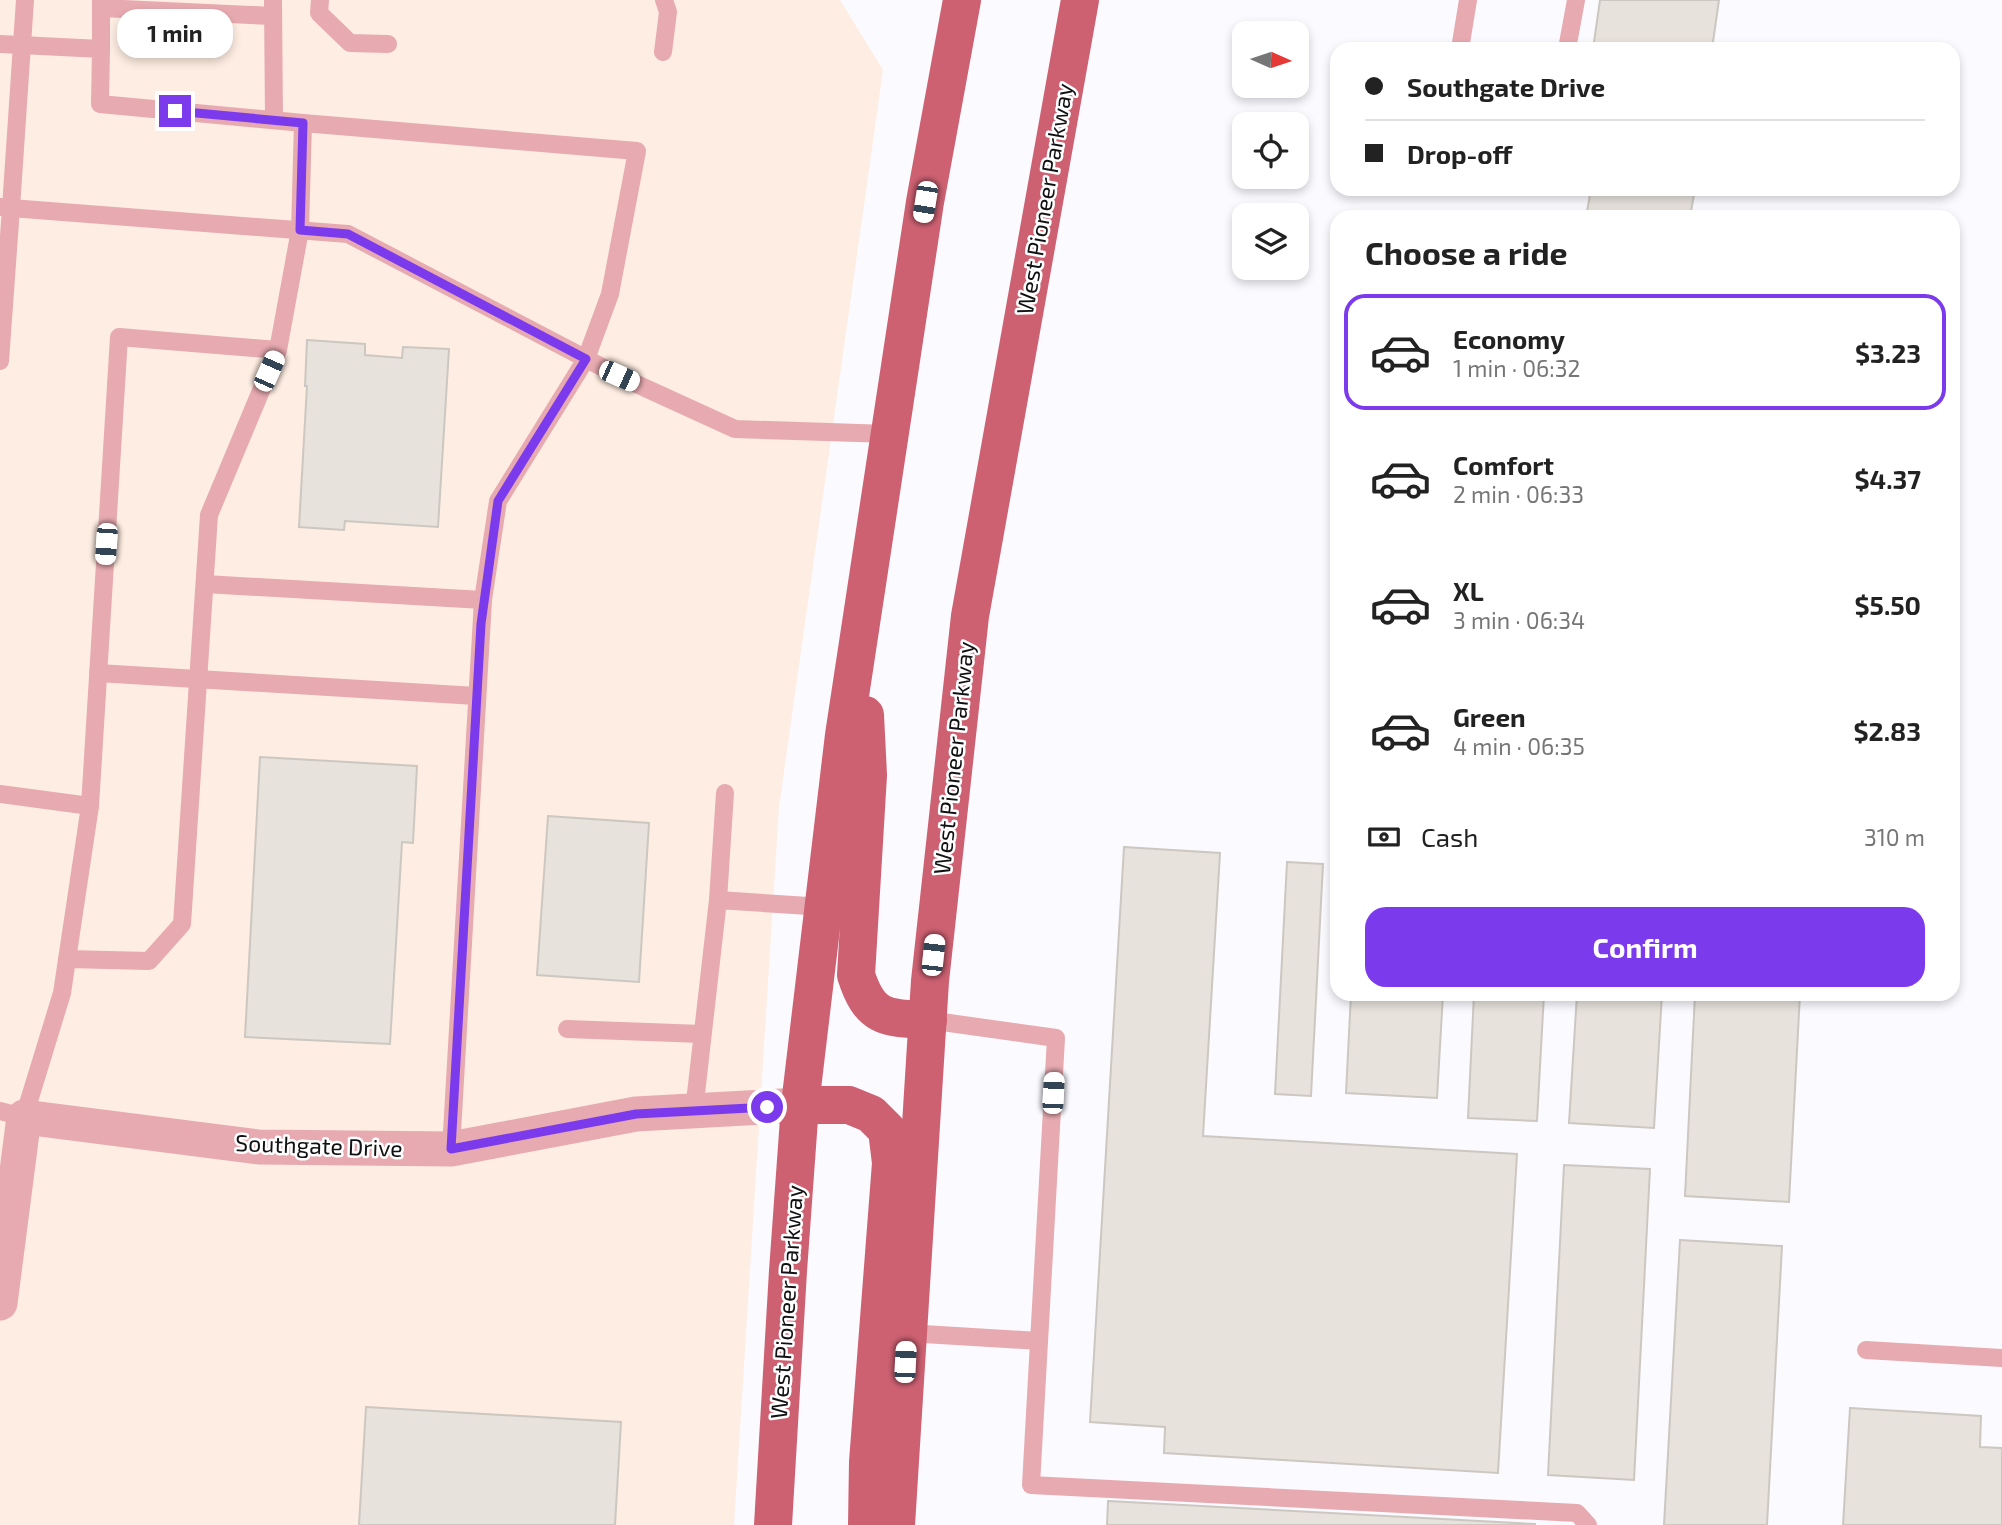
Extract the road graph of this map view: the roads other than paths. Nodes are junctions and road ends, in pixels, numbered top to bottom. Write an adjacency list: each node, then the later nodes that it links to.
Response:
1 (25, 0): 15 (lane)
2 (320, 0): 14 (lane)
3 (664, 0): 17 (lane)
4 (962, 0): 27 (main road, West Pioneer Parkway)
5 (1080, 0): 18 (main road, West Pioneer Parkway)
6 (1101, 0): 18 (main road)
7 (1468, 0): 11 (lane)
8 (1576, 0): 12 (lane)
9 (101, 4): 10 (lane); 16 (lane)
10 (273, 8): 19 (lane)
11 (1461, 42)
12 (1568, 42)
13 (0, 44): 15 (lane)
14 (388, 44)
15 (23, 46): 16 (lane); 21 (lane)
16 (101, 49): 19 (lane)
17 (663, 52)
18 (1065, 86): 40 (main road, West Pioneer Parkway)
19 (274, 120): 20 (lane)
20 (303, 123): 22 (lane); 25 (lane)
21 (6, 208): 22 (lane); 23 (lane)
22 (300, 230): 24 (lane); 25 (lane)
23 (2, 325): 26 (lane)
24 (278, 350): 28 (lane); 31 (lane)
25 (586, 359): 27 (lane); 29 (lane)
26 (0, 360)
27 (889, 434): 30 (main road, West Pioneer Parkway)
28 (205, 584): 29 (lane); 32 (lane)
29 (482, 600): 33 (lane)
30 (858, 643): 38 (main road, West Pioneer Parkway); 40 (main road)
31 (98, 673): 32 (lane); 36 (lane)
32 (198, 679): 33 (lane); 39 (lane)
33 (476, 696): 46 (lane)
34 (725, 793): 37 (lane)
35 (0, 794): 36 (lane)
36 (90, 806): 39 (lane)
37 (718, 900): 38 (lane); 42 (lane)
38 (824, 907): 43 (main road, West Pioneer Parkway)
39 (67, 959): 45 (lane)
40 (928, 1020): 48 (main road, West Pioneer Parkway); 49 (lane)
41 (567, 1030): 42 (lane)
42 (702, 1034): 44 (lane)
43 (800, 1105): 44 (street, Southgate Drive); 52 (main road, West Pioneer Parkway); 53 (main road)
44 (694, 1111): 46 (street, Southgate Drive)
45 (12, 1114): 46 (street, Southgate Drive); 47 (street)
46 (451, 1149)
47 (0, 1303)
48 (907, 1333): 49 (lane); 54 (main road, West Pioneer Parkway)
49 (1040, 1341): 55 (lane)
50 (1866, 1350): 51 (lane)
51 (2002, 1357)
52 (773, 1525)
53 (867, 1525)
54 (896, 1525)
55 (1588, 1525)

